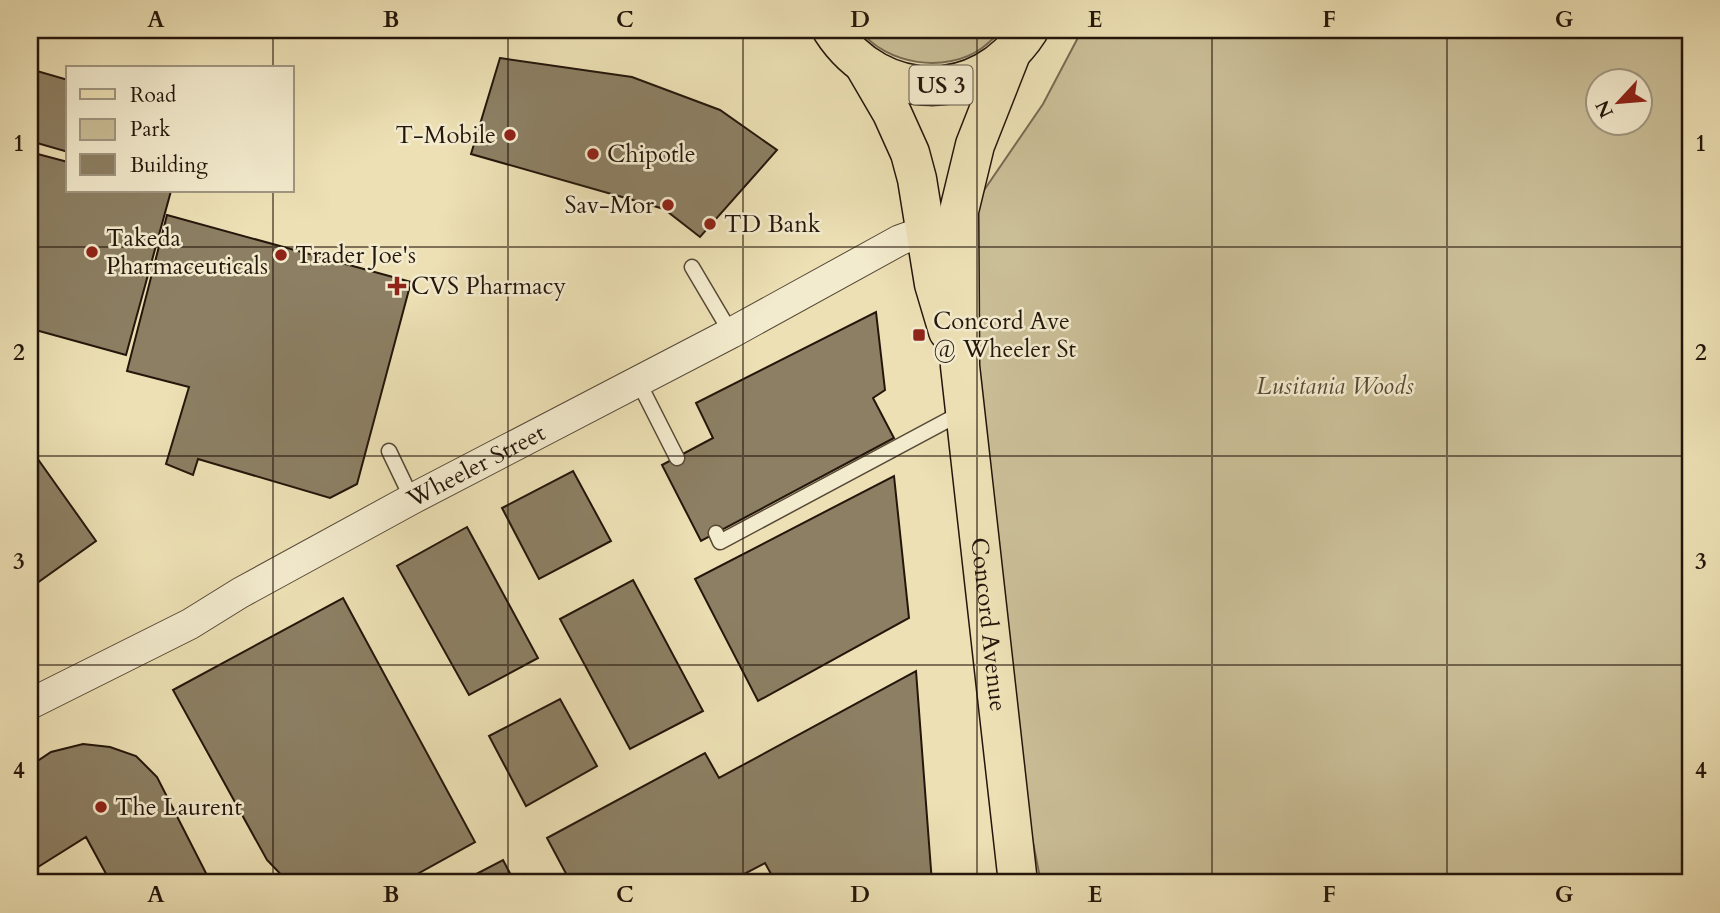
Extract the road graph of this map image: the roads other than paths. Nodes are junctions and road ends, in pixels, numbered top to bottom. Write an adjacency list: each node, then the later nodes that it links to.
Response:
1 (817, 30): 3 (main road, US 3)
2 (1021, 40): 3 (main road, US 3); 7 (main road, Concord Avenue)
3 (850, 50): 4 (main road, Concord Avenue)
4 (925, 231): 6 (street, Wheeler Street); 7 (main road, Concord Avenue)
5 (692, 267): 6 (lane)
6 (731, 333): 8 (street, Wheeler Street)
7 (960, 366): 9 (main road, Concord Avenue)
8 (638, 381): 11 (lane); 12 (street, Wheeler Street)
9 (965, 411): 13 (lane); 15 (main road, Concord Avenue)
10 (389, 451): 12 (lane)
11 (677, 458)
12 (412, 499): 14 (street, Wheeler Street)
13 (716, 533)
14 (30, 704)
15 (1018, 883)

